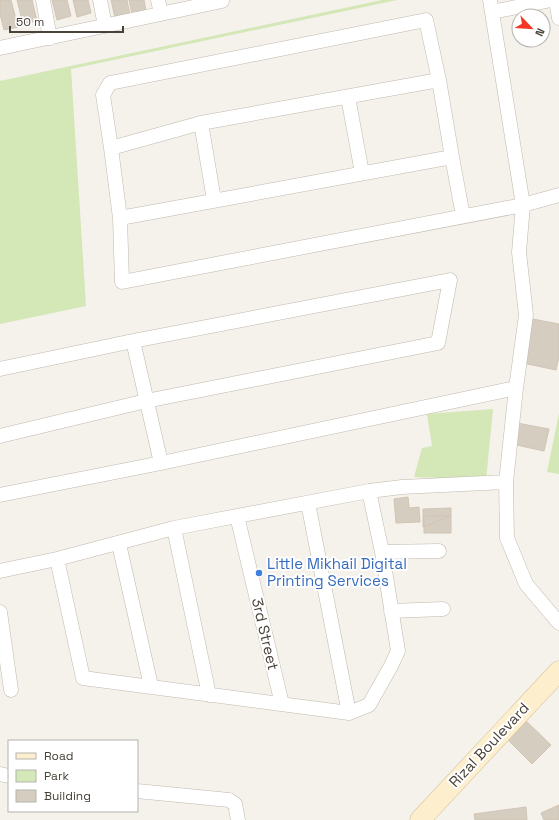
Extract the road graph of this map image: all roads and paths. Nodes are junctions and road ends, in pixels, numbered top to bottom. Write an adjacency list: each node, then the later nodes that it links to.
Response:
1 (43, 0): 11 (street)
2 (100, 0): 10 (street)
3 (158, 0): 8 (street)
4 (223, 0): 8 (street)
5 (551, 0): 7 (street)
6 (556, 0): 9 (street)
7 (491, 6): 21 (street)
8 (161, 14): 10 (street)
9 (559, 18)
10 (105, 26): 11 (street)
11 (50, 38): 12 (street)
12 (0, 48)
13 (439, 80): 14 (street); 16 (street); 17 (street)
14 (348, 97): 15 (street); 18 (street)
15 (201, 123): 16 (street); 20 (street)
16 (111, 148): 23 (street)
17 (452, 157): 18 (street); 22 (street)
18 (362, 173): 20 (street)
19 (559, 195): 21 (street)
20 (214, 200): 23 (street)
21 (523, 205): 22 (street); 26 (street)
22 (463, 216): 23 (street)
23 (120, 218)
24 (133, 341): 25 (street); 27 (street); 27 (street)
25 (0, 369)
26 (516, 388): 29 (street); 30 (street)
27 (146, 401): 28 (street); 29 (street)
28 (0, 436)
29 (161, 463): 32 (street)
30 (506, 482): 31 (street); 44 (street)
31 (369, 491): 33 (street); 38 (street)
32 (0, 495)
33 (308, 503): 34 (street); 51 (street)
34 (237, 516): 35 (street); 50 (street, 3rd Street)
35 (174, 528): 36 (street); 49 (street)
36 (119, 544): 39 (street); 47 (street)
37 (439, 551): 38 (street)
38 (382, 552): 42 (street)
39 (56, 559): 40 (street); 47 (street)
40 (0, 571)
41 (443, 609): 42 (street)
42 (391, 611): 51 (street)
43 (0, 612): 45 (street)
44 (559, 623)
45 (3, 661): 48 (street)
46 (559, 671): 54 (main road, Rizal Boulevard)
47 (151, 686): 49 (street)
48 (11, 690)
49 (209, 695): 50 (street)
50 (282, 704): 51 (street)
51 (350, 713)
52 (138, 791): 53 (street)
53 (238, 820)
54 (420, 820)

